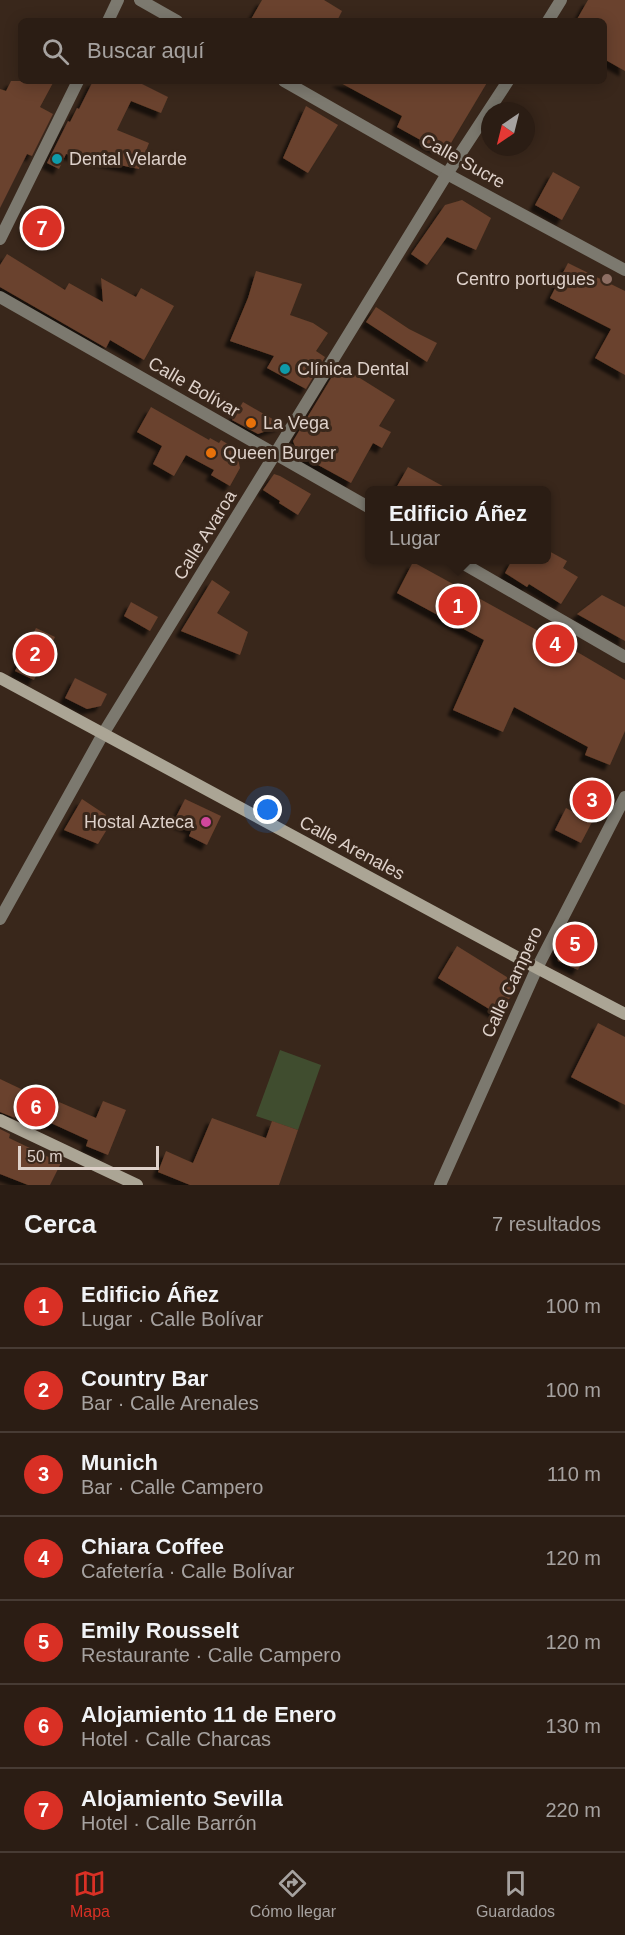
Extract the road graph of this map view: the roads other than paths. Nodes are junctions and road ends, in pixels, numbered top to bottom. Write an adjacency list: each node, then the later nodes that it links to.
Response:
1 (118, 0): 4 (street)
2 (140, 0): 5 (street)
3 (561, 0): 6 (street)
4 (109, 18)
5 (172, 18)
6 (550, 18)
7 (77, 84): 11 (street)
8 (289, 84): 10 (street, Calle Sucre)
9 (506, 84): 10 (street, Calle Avaroa)
10 (447, 174): 12 (street, Calle Sucre); 14 (street, Calle Avaroa)
11 (0, 239)
12 (625, 270)
13 (0, 297): 14 (street, Calle Bolívar)
14 (276, 454): 15 (street, Calle Bolívar); 19 (street, Calle Avaroa)
15 (365, 506)
16 (464, 564): 17 (street)
17 (625, 657)
18 (0, 678): 19 (street, Calle Arenales)
19 (103, 734): 21 (street, Calle Avaroa); 22 (street, Calle Arenales)
20 (625, 797): 22 (street, Calle Campero)
21 (0, 919)
22 (537, 969): 23 (street, Calle Arenales); 26 (street, Calle Campero)
23 (625, 1014)
24 (0, 1120): 25 (street)
25 (137, 1185)
26 (440, 1185)

